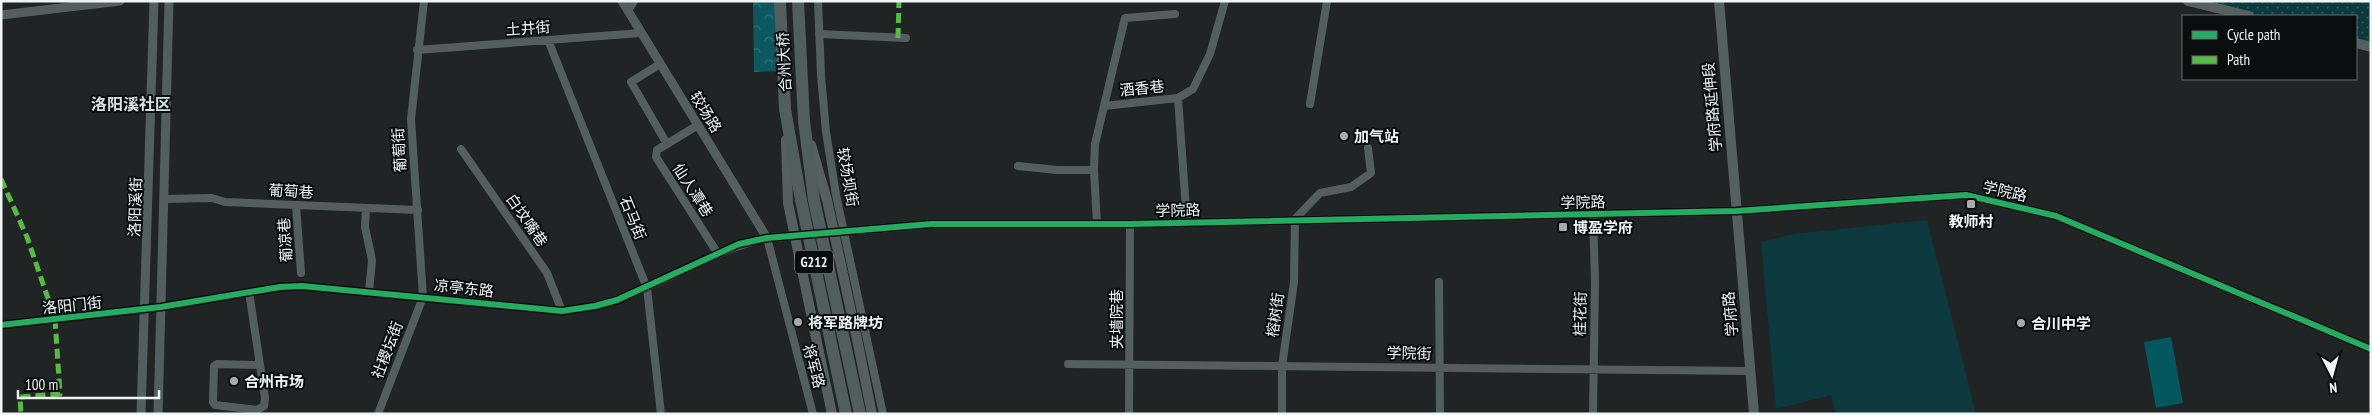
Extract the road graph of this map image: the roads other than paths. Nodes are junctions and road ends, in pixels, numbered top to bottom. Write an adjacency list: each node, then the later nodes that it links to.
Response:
1 (120, 1): 16 (street)
2 (154, 1): 57 (street, 洛阳溪街)
3 (169, 1): 37 (street, 洛阳溪街)
4 (424, 1): 24 (street, 葡萄街)
5 (622, 1): 14 (street, 较场路)
6 (634, 1): 14 (street)
7 (780, 1): 29 (highway, 合州大桥 / G212)
8 (798, 1): 30 (highway, 合州大桥 / G212)
9 (818, 1): 19 (street, 较场坝街)
10 (1225, 1): 26 (street)
11 (1328, 1): 27 (street)
12 (1719, 1): 41 (main road, 学府路延伸段)
13 (2188, 1): 17 (main road)
14 (628, 11): 18 (street, 较场路)
15 (1175, 14): 28 (street)
16 (1, 15)
17 (2245, 15)
18 (641, 33): 21 (street, 土井街); 25 (street, 较场路)
19 (819, 34): 20 (street); 47 (street, 较场坝街)
20 (906, 38)
21 (548, 40): 24 (street, 土井街); 52 (street, 石马街)
22 (2357, 43): 23 (main road)
23 (2371, 47)
24 (417, 50): 40 (street, 葡萄街)
25 (660, 64): 31 (street, 较场路); 32 (street)
26 (1178, 98): 28 (street, 酒香巷); 44 (street, 酒香巷)
27 (1310, 104)
28 (1104, 106): 36 (street, 酒香巷)
29 (785, 109): 73 (main road, bridge); 74 (highway, G212, bridge)
30 (804, 121): 75 (highway, G212, bridge); 76 (main road, bridge)
31 (698, 125): 32 (street); 48 (street, 较场路)
32 (667, 144): 49 (street, 仙人潭巷)
33 (1368, 148): 43 (street)
34 (461, 150): 58 (street, 白坟嘴巷)
35 (1018, 166): 36 (street)
36 (1094, 170): 45 (street, 酒香巷)
37 (164, 199): 38 (street, 葡萄巷); 56 (street, 洛阳溪街)
38 (296, 205): 39 (street, 葡萄巷); 50 (street, 葡凉巷)
39 (366, 208): 40 (street, 葡萄巷); 54 (street)
40 (418, 210): 55 (street, 葡萄街)
41 (1736, 211): 42 (street, 学院路); 60 (street, 学院路); 67 (main road, 学府路)
42 (1593, 214): 43 (street, 学院路); 66 (street, 桂花街)
43 (1295, 219): 44 (street, 学院路); 64 (street, 榕树街)
44 (1187, 223): 46 (street, 学院路)
45 (1098, 224): 46 (street, 学院路); 47 (street, 学院路)
46 (1130, 224): 62 (street, 夹墙院巷)
47 (844, 231): 48 (street, 学院路); 77 (street, 较场坝街)
48 (767, 238): 49 (street, 凉亭东路); 72 (street, 将军路)
49 (718, 254): 52 (street, 凉亭东路)
50 (301, 273)
51 (1439, 282): 65 (street)
52 (647, 288): 58 (street, 凉亭东路); 71 (street, 石马街)
53 (249, 292): 54 (street, 凉亭东路); 56 (street, 凉亭东路); 63 (street)
54 (369, 292): 55 (street, 凉亭东路)
55 (423, 297): 58 (street, 凉亭东路); 70 (street, 社稷坛街)
56 (161, 308): 57 (street, 凉亭东路); 69 (street, 洛阳溪街)
57 (146, 309): 59 (street, 洛阳门街); 68 (street, 洛阳溪街)
58 (562, 311)
59 (1, 325)
60 (2371, 349)
61 (1068, 364): 62 (street, 学院街)
62 (1129, 364): 64 (street, 学院街); 78 (street, 夹墙院巷)
63 (260, 365): 63 (street)
64 (1282, 366): 65 (street, 学院街); 79 (street, 榕树街)
65 (1440, 368): 66 (street, 学院街); 80 (street)
66 (1593, 369): 67 (street, 学院街); 81 (street, 桂花街)
67 (1750, 371): 82 (main road, 学府路)
68 (142, 414)
69 (158, 414)
70 (378, 414)
71 (661, 414)
72 (813, 414)
73 (832, 414)
74 (846, 414)
75 (860, 414)
76 (872, 414)
77 (883, 414)
78 (1129, 414)
79 (1282, 414)
80 (1440, 414)
81 (1593, 414)
82 (1754, 414)

